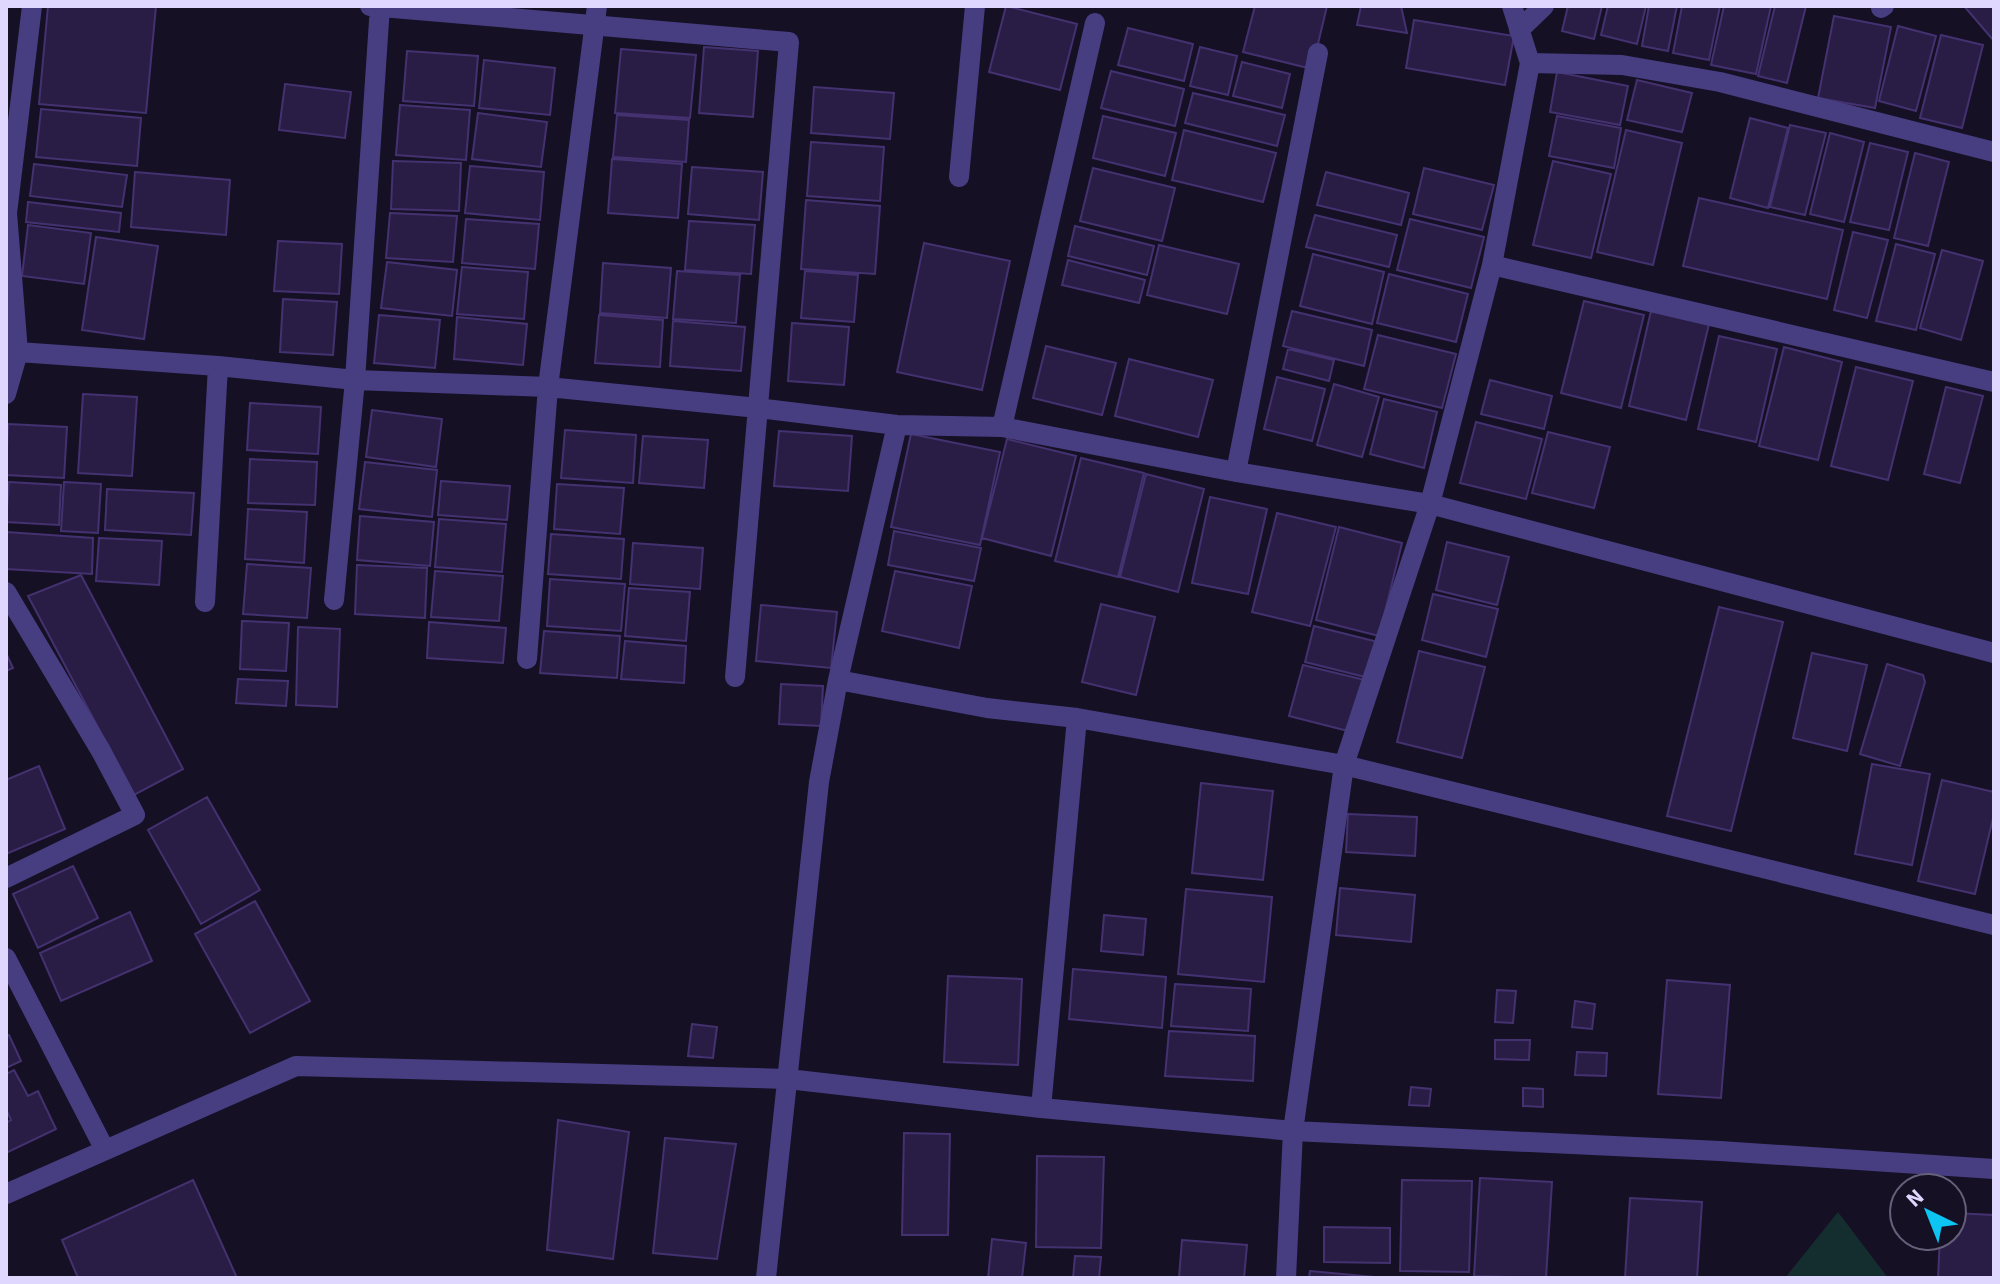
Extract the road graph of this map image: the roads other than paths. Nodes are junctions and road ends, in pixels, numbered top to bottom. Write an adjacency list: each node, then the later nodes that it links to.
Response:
1 (32, 6): 14 (street)
2 (370, 6): 3 (street)
3 (380, 6): 7 (street); 18 (street)
4 (975, 6): 13 (street)
5 (1512, 6): 9 (street)
6 (1544, 6): 9 (street)
7 (596, 15): 20 (street); 22 (street)
8 (1095, 23): 24 (street)
9 (1519, 30): 11 (street)
10 (1318, 53): 25 (street)
11 (1530, 63): 12 (street); 15 (street)
12 (1994, 152)
13 (959, 177)
14 (7, 213): 16 (street)
15 (1492, 265): 19 (street); 26 (street)
16 (18, 352): 17 (street); 21 (street)
17 (218, 366): 18 (street); 29 (street)
18 (355, 380): 20 (street); 28 (street)
19 (1994, 382)
20 (548, 387): 22 (street); 31 (street)
21 (6, 394)
22 (758, 408): 23 (street); 32 (street)
23 (897, 425): 24 (street); 33 (street)
24 (1002, 427): 25 (street)
25 (1236, 472): 26 (street)
26 (1430, 504): 30 (street); 35 (street)
27 (6, 592): 36 (street)
28 (334, 600)
29 (205, 602)
30 (1994, 653)
31 (527, 659)
32 (735, 677)
33 (838, 680): 34 (street); 39 (street)
34 (1077, 718): 35 (street); 40 (street)
35 (1344, 765): 37 (street); 41 (street)
36 (6, 878)
37 (1994, 925)
38 (6, 958): 42 (street)
39 (788, 1079): 40 (street); 42 (street); 45 (street)
40 (1041, 1108): 41 (street)
41 (1293, 1131): 43 (street); 46 (street)
42 (105, 1150): 44 (street)
43 (1994, 1169)
44 (6, 1194)
45 (766, 1278)
46 (1286, 1278)

